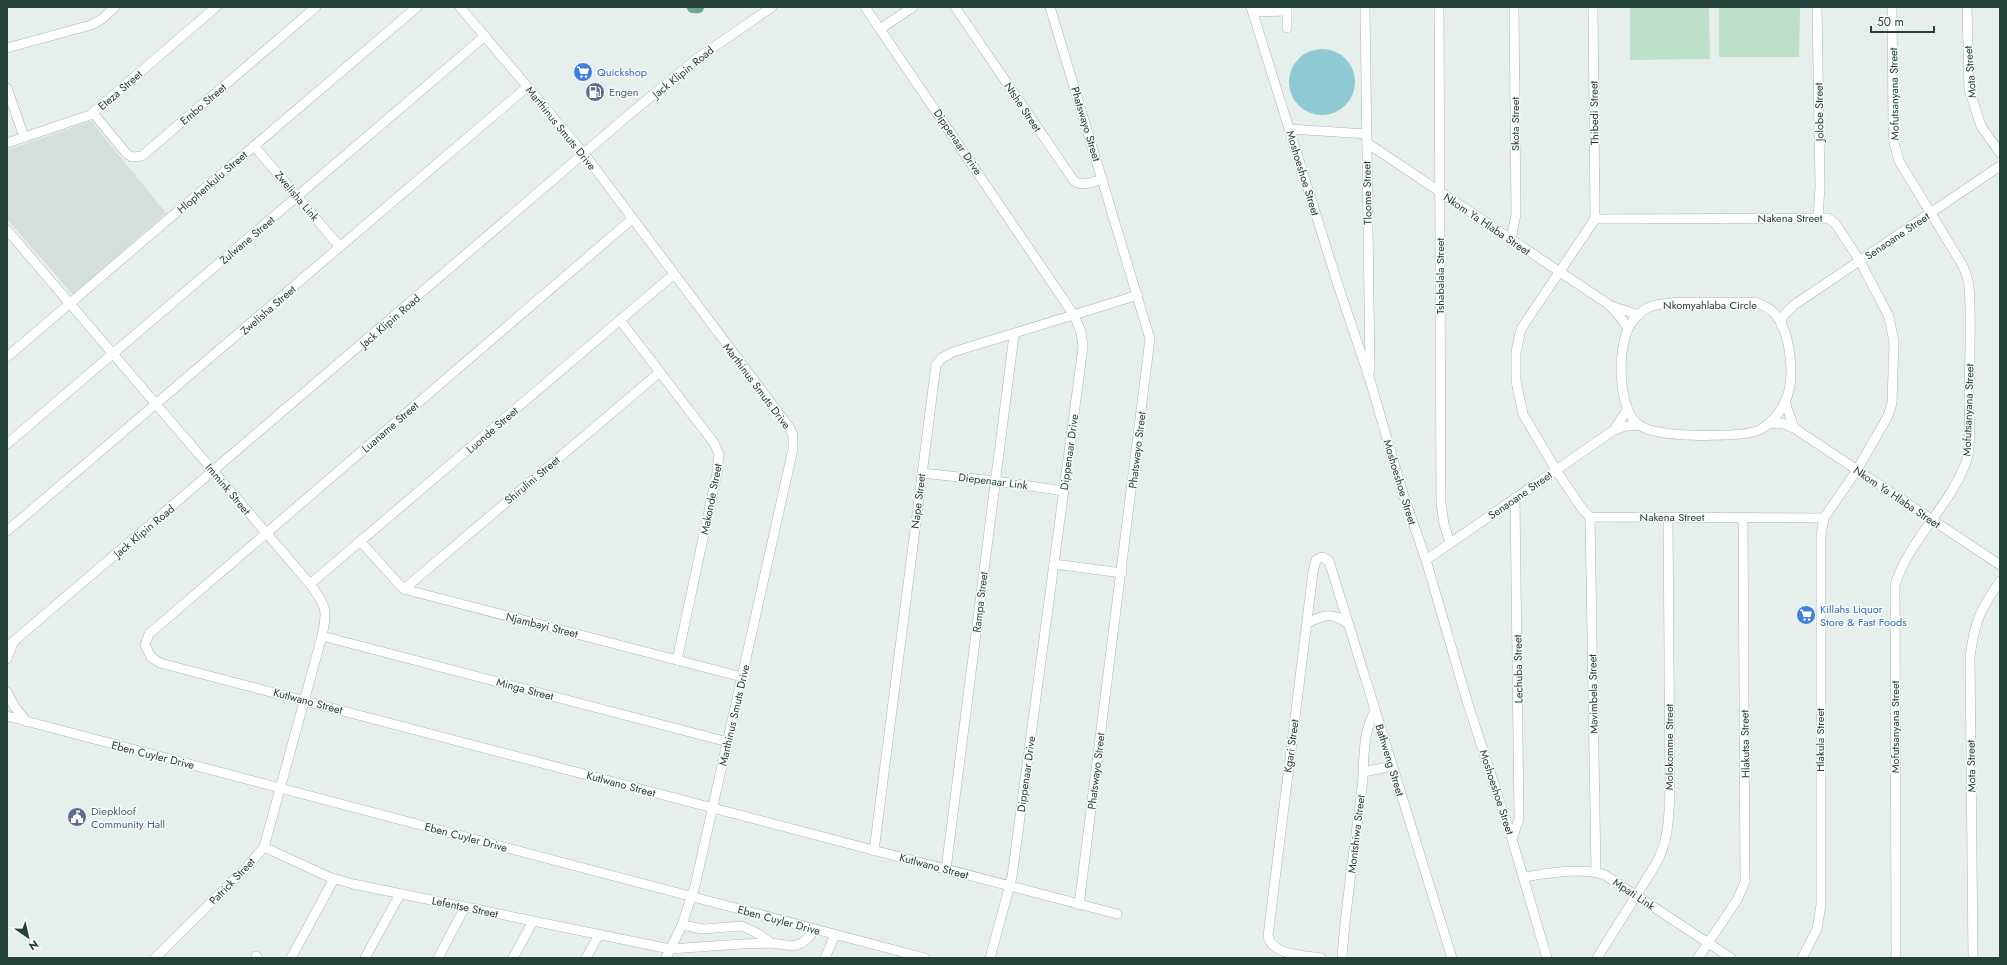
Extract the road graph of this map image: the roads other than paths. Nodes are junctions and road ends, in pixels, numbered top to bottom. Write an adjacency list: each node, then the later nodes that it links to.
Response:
1 (115, 7): 25 (street)
2 (216, 7): 28 (street, Eteza Street)
3 (316, 7): 28 (street, Embo Street)
4 (417, 7): 33 (street, Hlophenkulu Street)
5 (460, 7): 24 (street, Marthinus Smuts Drive)
6 (693, 7): 7 (main road)
7 (698, 7)
8 (772, 7): 35 (street, Jack Klipin Road)
9 (865, 7): 23 (street, Dippenaar Drive)
10 (913, 7): 23 (street)
11 (955, 7): 37 (street, Ntshe Street)
12 (1050, 7): 37 (street, Phatswayo Street)
13 (1365, 7): 31 (street, Tloome Street)
14 (1439, 7): 38 (street, Tshabalala Street)
15 (1514, 7): 45 (street, Skota Street)
16 (1593, 7): 43 (street, Thibedi Street)
17 (1817, 7): 41 (street, Jolobe Street)
18 (1892, 7): 40 (street, Mofutsanyana Street)
19 (1967, 7): 34 (street, Mota Street)
20 (1287, 9): 21 (street); 22 (street)
21 (1252, 10): 29 (street, Moshoeshoe Street)
22 (1287, 28)
23 (880, 29): 55 (street, Dippenaar Drive)
24 (485, 36): 26 (street, Marthinus Smuts Drive); 39 (street, Zulwane Street)
25 (7, 48)
26 (527, 87): 35 (street, Marthinus Smuts Drive); 46 (street, Zwelisha Street)
27 (7, 88): 30 (street)
28 (93, 113): 30 (street, Eteza Street)
29 (1290, 129): 31 (street); 64 (street, Moshoeshoe Street)
30 (24, 137): 32 (street, Eteza Street)
31 (1367, 139): 38 (street, Nkom Ya Hlaba Street); 64 (street, Tloome Street)
32 (7, 143)
33 (254, 146): 39 (street, Zwelisha Link); 51 (street, Hlophenkulu Street)
34 (2000, 153)
35 (585, 155): 42 (street, Marthinus Smuts Drive); 75 (street, Jack Klipin Road)
36 (2000, 166): 40 (street, Senaoane Street)
37 (1102, 179): 50 (street, Phatswayo Street)
38 (1438, 191): 45 (street, Nkom Ya Hlaba Street); 88 (street, Tshabalala Street)
39 (298, 197): 46 (street, Zwelisha Link); 61 (street, Zulwane Street)
40 (1930, 213): 47 (street, Senaoane Street); 84 (street, Mofutsanyana Street)
41 (1818, 218): 43 (street, Nakena Street); 47 (street, Nakena Street)
42 (632, 219): 49 (street, Marthinus Smuts Drive); 86 (street, Luaname Street)
43 (1595, 219): 48 (street)
44 (7, 230): 51 (street, Immink Street)
45 (1511, 240): 48 (street, Nkom Ya Hlaba Street)
46 (340, 247): 66 (street, Zwelisha Street)
47 (1860, 260): 53 (street, Senaoane Street); 74 (street, Nakena Street)
48 (1558, 271): 52 (street, Nkom Ya Hlaba Street); 73 (street)
49 (673, 275): 57 (street, Luonde Street); 104 (street, Marthinus Smuts Drive)
50 (1138, 295): 55 (street, Nape Street); 93 (street, Phatswayo Street)
51 (70, 303): 61 (street, Immink Street); 62 (street, Hlophenkulu Street)
52 (1608, 304): 56 (street, Nkom Ya Hlaba Street); 59 (street, Nkom Ya Hlaba Street)
53 (1794, 305): 54 (street, Senaoane Street); 58 (street, Senaoane Street)
54 (1769, 309): 56 (street, Nkomyahlaba Circle); 58 (street, Nkomyahlaba Circle)
55 (1074, 315): 60 (street, Nape Street); 78 (street, Dippenaar Drive)
56 (1639, 315): 59 (street, Nkomyahlaba Circle)
57 (620, 320): 63 (street, Makonde Street); 87 (street, Luonde Street)
58 (1781, 325): 65 (street, Nkomyahlaba Circle)
59 (1628, 330): 67 (street, Nkomyahlaba Circle)
60 (1014, 335): 76 (street, Nape Street); 77 (street, Rampa Street)
61 (113, 354): 66 (street, Immink Street); 72 (street, Zulwane Street)
62 (7, 357)
63 (660, 372): 96 (street, Shirulini Street); 103 (street, Makonde Street)
64 (1370, 380): 89 (street, Moshoeshoe Street)
65 (1785, 402): 68 (street, Nkomyahlaba Circle); 70 (street)
66 (156, 405): 75 (street, Immink Street); 85 (street, Zwelisha Street)
67 (1627, 410): 69 (street, Nkomyahlaba Circle); 71 (street, Senaoane Street)
68 (1768, 424): 69 (street, Nkomyahlaba Circle); 70 (street, Nkom Ya Hlaba Street)
69 (1639, 425): 71 (street, Senaoane Street)
70 (1794, 428): 74 (street, Nkom Ya Hlaba Street)
71 (1614, 430): 73 (street, Senaoane Street)
72 (7, 444)
73 (1556, 470): 79 (street, Senaoane Street); 80 (street)
74 (1857, 470): 83 (street, Nakena Street); 84 (street, Nkom Ya Hlaba Street)
75 (214, 472): 86 (street, Immink Street); 101 (street, Jack Klipin Road)
76 (922, 473): 77 (street, Diepenaar Link); 117 (street, Nape Street)
77 (996, 481): 78 (street, Diepenaar Link); 118 (street, Rampa Street)
78 (1064, 492): 91 (street, Dippenaar Drive)
79 (1515, 498): 88 (street, Senaoane Street); 115 (street, Lechuba Street)
80 (1590, 516): 81 (street, Nakena Street); 119 (street, Mavimbela Street)
81 (1668, 517): 82 (street, Nakena Street); 124 (street, Molokomme Street)
82 (1743, 517): 83 (street, Nakena Street); 135 (street, Hlakutsa Street)
83 (1824, 518): 154 (street, Hlakula Street)
84 (1931, 519): 92 (street, Nkom Ya Hlaba Street); 155 (street, Mofutsanyana Street)
85 (7, 531)
86 (265, 534): 95 (street, Immink Street); 99 (street, Luaname Street)
87 (360, 542): 95 (street, Luonde Street); 96 (street)
88 (1450, 543): 89 (street, Senaoane Street)
89 (1426, 560): 115 (street, Moshoeshoe Street)
90 (1329, 561): 97 (street, Kgari Street); 98 (street, Bathweng Street)
91 (1054, 564): 93 (street); 122 (street, Dippenaar Drive)
92 (2000, 565)
93 (1122, 573): 126 (street, Phatswayo Street)
94 (2000, 581): 156 (street, Mota Street)
95 (310, 584): 100 (street, Immink Street)
96 (404, 589): 103 (street, Njambayi Street)
97 (1308, 623): 98 (street); 147 (street, Kgari Street)
98 (1349, 625): 107 (street, Bathweng Street)
99 (148, 634): 106 (street, Kutlwano Street)
100 (322, 636): 106 (street, Immink Street); 110 (street, Minga Street)
101 (10, 644): 102 (street)
102 (7, 659)
103 (677, 660): 104 (street, Njambayi Street)
104 (742, 677): 110 (street, Marthinus Smuts Drive)
105 (7, 692): 109 (street)
106 (304, 700): 113 (street, Immink Street); 114 (street, Kutlwano Street)
107 (1375, 711): 111 (street, Bathweng Street); 112 (street, Montshiwa Street)
108 (7, 716): 109 (street, Eben Cuyler Drive)
109 (28, 723): 113 (street, Eben Cuyler Drive)
110 (728, 742): 114 (street, Marthinus Smuts Drive)
111 (1392, 766): 112 (street); 149 (street, Bathweng Street)
112 (1364, 772): 148 (street, Montshiwa Street)
113 (282, 788): 116 (street, Patrick Street); 125 (street, Eben Cuyler Drive)
114 (712, 808): 117 (street, Kutlwano Street); 125 (street, Marthinus Smuts Drive)
115 (1512, 839): 120 (street, Moshoeshoe Street)
116 (264, 847): 121 (street, Lefentse Street); 137 (street, Patrick Street)
117 (874, 851): 118 (street, Kutlwano Street)
118 (946, 869): 122 (street, Kutlwano Street)
119 (1596, 872): 120 (street, Mpati Link); 124 (street, Mpati Link)
120 (1524, 877): 150 (street, Moshoeshoe Street)
121 (334, 879): 123 (street, Lefentse Street); 138 (street)
122 (1009, 887): 126 (street, Kutlwano Street); 146 (street, Dippenaar Drive)
123 (400, 894): 127 (street, Lefentse Street); 139 (street)
124 (1635, 895): 135 (street, Mpati Link); 151 (street, Molokomme Street)
125 (691, 896): 130 (street, Marthinus Smuts Drive); 131 (street, Eben Cuyler Drive)
126 (1079, 905): 128 (street, Kutlwano Street)
127 (465, 907): 129 (street, Lefentse Street); 140 (street)
128 (1117, 914)
129 (533, 921): 132 (street, Lefentse Street); 141 (street)
130 (682, 925): 134 (street); 136 (street, Marthinus Smuts Drive)
131 (813, 929): 133 (street, Eben Cuyler Drive); 134 (street, Lefentse Street)
132 (598, 934): 136 (street, Lefentse Street); 142 (street)
133 (835, 935): 144 (street); 145 (street, Eben Cuyler Drive)
134 (771, 943): 136 (street, Lefentse Street)
135 (1708, 943): 152 (street, Hlakutsa Street); 153 (street, Mpati Link)
136 (670, 949): 143 (street, Marthinus Smuts Drive)
137 (155, 958)
138 (291, 958)
139 (366, 958)
140 (438, 958)
141 (514, 958)
142 (586, 958)
143 (666, 958)
144 (825, 958)
145 (925, 958)
146 (990, 958)
147 (1321, 958)
148 (1342, 958)
149 (1452, 958)
150 (1547, 958)
151 (1598, 958)
152 (1698, 958)
153 (1731, 958)
154 (1802, 958)
155 (1896, 958)
156 (1973, 958)

